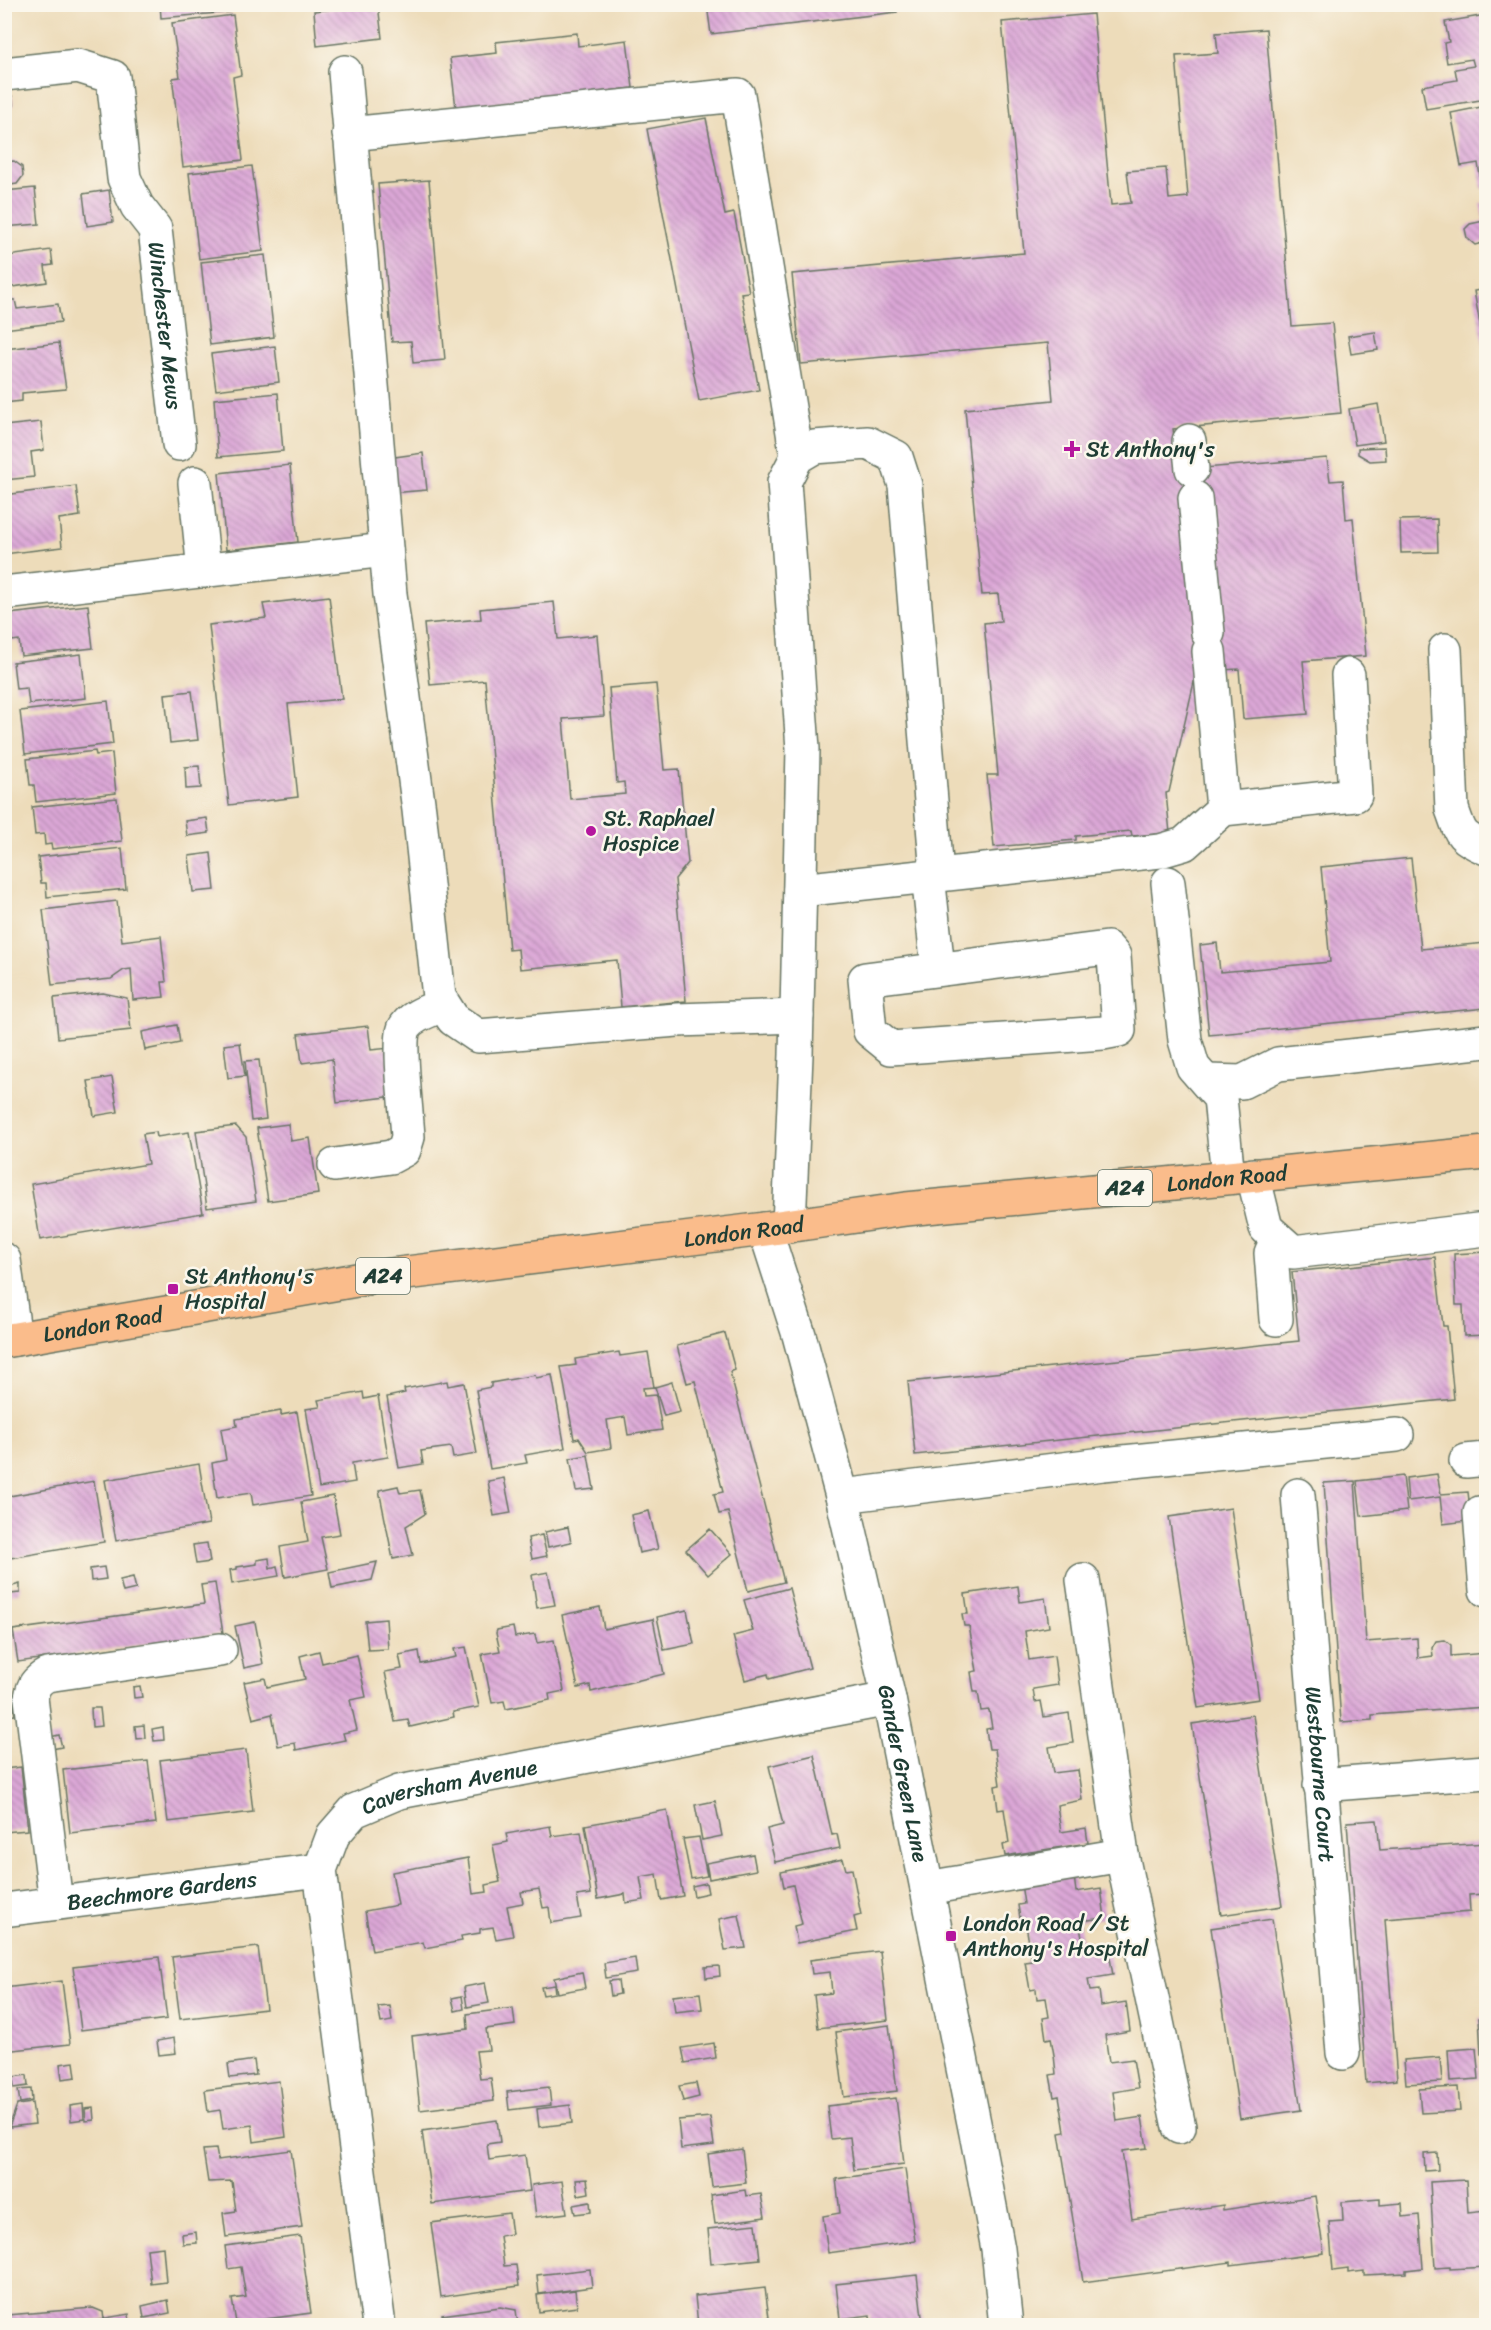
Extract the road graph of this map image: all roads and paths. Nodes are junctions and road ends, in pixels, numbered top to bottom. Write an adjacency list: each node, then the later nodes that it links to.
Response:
1 (345, 72): 3 (street)
2 (4, 74): 4 (street, Winchester Mews)
3 (350, 134): 5 (street); 8 (street)
4 (179, 444)
5 (797, 457): 15 (street); 17 (street, Gander Green Lane)
6 (1192, 469): 13 (street)
7 (195, 483): 9 (street)
8 (386, 550): 9 (street); 19 (street)
9 (204, 570): 10 (street)
10 (4, 593)
11 (1445, 650): 14 (street)
12 (1348, 675): 13 (street)
13 (1223, 809): 15 (street)
14 (1486, 848)
15 (932, 875): 17 (street); 18 (street)
16 (1168, 884): 22 (street)
17 (800, 890): 20 (street, Gander Green Lane)
18 (938, 969): 18 (street)
19 (443, 1005): 20 (street); 24 (street)
20 (797, 1016): 26 (street, Gander Green Lane)
21 (1486, 1041): 22 (street)
22 (1207, 1081): 25 (street)
23 (1486, 1153): 25 (highway, London Road / A24)
24 (335, 1165)
25 (1240, 1176): 26 (highway, London Road / A24); 28 (street)
26 (777, 1227): 31 (highway, London Road / A24); 34 (street, Gander Green Lane)
27 (1486, 1229): 28 (street)
28 (1278, 1239): 30 (street)
29 (4, 1260): 31 (street)
30 (1276, 1319)
31 (10, 1340)
32 (1397, 1435): 34 (street)
33 (1298, 1495): 41 (street, Westbourne Court)
34 (842, 1496): 39 (street, Gander Green Lane)
35 (1480, 1513): 37 (street)
36 (1083, 1580): 42 (street)
37 (1486, 1590)
38 (220, 1650): 45 (street)
39 (889, 1699): 43 (street, Caversham Avenue); 44 (street, Gander Green Lane)
40 (1486, 1772): 41 (street)
41 (1320, 1785): 47 (street, Westbourne Court)
42 (1122, 1855): 44 (street); 48 (street)
43 (320, 1870): 45 (street, Beechmore Gardens); 49 (street, Caversham Avenue)
44 (927, 1888): 50 (street, Gander Green Lane)
45 (56, 1903): 46 (street, Beechmore Gardens)
46 (4, 1910)
47 (1343, 2053)
48 (1179, 2127)
49 (379, 2325)
50 (1006, 2325)

